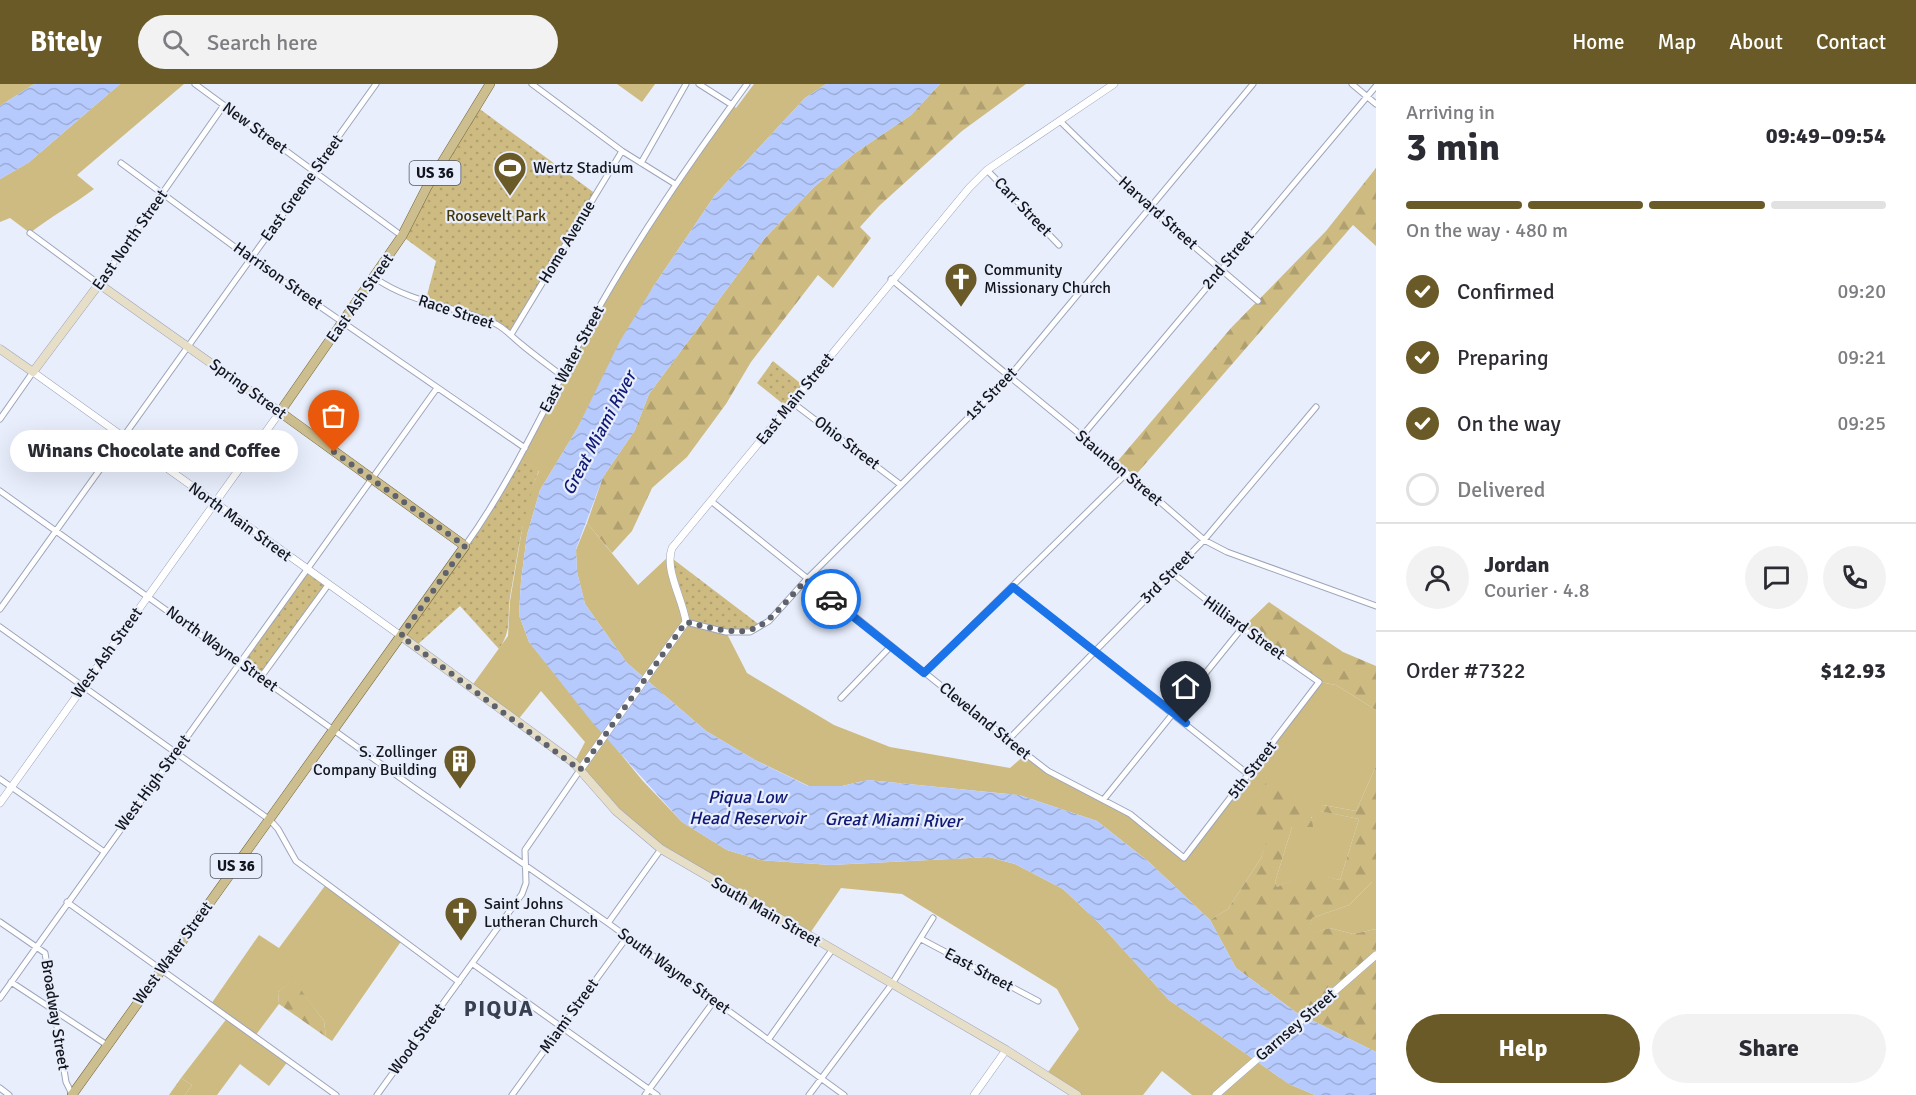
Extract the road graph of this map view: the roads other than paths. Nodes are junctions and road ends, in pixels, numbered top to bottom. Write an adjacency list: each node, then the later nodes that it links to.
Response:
1 (195, 84): 14 (street, New Street)
2 (376, 84): 21 (street, East Greene Street)
3 (490, 84): 26 (main road, East Ash Street / US 36)
4 (532, 84): 17 (street)
5 (686, 84): 19 (street)
6 (699, 84): 15 (street)
7 (747, 84): 15 (street, East Water Street)
8 (1114, 84): 16 (street, East Main Street)
9 (1252, 84): 24 (street, 1st Street)
10 (1352, 84): 12 (street)
11 (1376, 86): 12 (street, 2nd Street)
12 (1367, 97): 13 (street); 29 (street, 2nd Street)
13 (1376, 104)
14 (224, 105): 21 (street, New Street); 23 (street, East North Street)
15 (732, 105): 22 (street, East Water Street)
16 (1061, 122): 20 (street, East Main Street); 24 (street, Harvard Street)
17 (622, 151): 19 (street); 35 (street, Home Avenue)
18 (121, 163): 23 (street, Harrison Street)
19 (641, 163): 22 (street)
20 (987, 170): 27 (street, Carr Street); 31 (street, East Main Street)
21 (314, 171): 26 (street, New Street); 28 (street, East Greene Street)
22 (675, 184): 39 (street, East Water Street)
23 (162, 194): 28 (street, Harrison Street); 32 (street, East North Street)
24 (1150, 209): 29 (street, Harvard Street); 40 (street, 1st Street)
25 (30, 233): 32 (street, Spring Street)
26 (402, 236): 30 (main road, East Ash Street / US 36)
27 (1059, 245)
28 (251, 259): 34 (street, Harrison Street); 36 (street, East Greene Street)
29 (1221, 269): 33 (street, Harvard Street); 46 (street, 2nd Street)
30 (375, 278): 34 (main road, East Ash Street / US 36); 35 (street, Race Street)
31 (891, 279): 40 (street, Staunton Street); 42 (street, East Main Street)
32 (99, 284): 36 (main road, Spring Street); 38 (main road, East North Street)
33 (1258, 301)
34 (343, 321): 41 (street, Harrison Street); 44 (main road, East Ash Street / US 36)
35 (512, 333): 39 (street, Race Street)
36 (188, 347): 44 (main road, Spring Street); 47 (street, East Greene Street)
37 (0, 349): 38 (main road, North Main Street)
38 (33, 372): 45 (street); 47 (street, North Main Street)
39 (561, 375): 48 (street, East Water Street)
40 (1009, 377): 46 (street, Staunton Street); 51 (street, 1st Street)
41 (436, 388): 48 (street, Harrison Street); 50 (street, West High Street)
42 (793, 403): 51 (street, Ohio Street); 53 (street, East Main Street)
43 (1316, 406): 56 (street, 3rd Street)
44 (280, 412): 50 (main road, Spring Street); 54 (street, East Ash Street)
45 (0, 418)
46 (1082, 436): 49 (street, Staunton Street)
47 (123, 438): 54 (street, North Main Street); 55 (street, East Greene Street)
48 (525, 448): 57 (street, East Water Street)
49 (1127, 473): 56 (street, Staunton Street); 62 (street)
50 (371, 478): 57 (main road, Spring Street); 58 (street, West High Street)
51 (901, 485): 60 (street, 1st Street)
52 (0, 491): 55 (street, North Wayne Street)
53 (711, 501): 60 (street, Cleveland Street); 66 (street, East Main Street)
54 (215, 503): 58 (street, North Main Street); 63 (street, West Ash Street)
55 (56, 532): 63 (street, North Wayne Street); 65 (street, East Greene Street)
56 (1204, 540): 59 (street, 3rd Street); 64 (street, Staunton Street)
57 (465, 546): 69 (main road, East Water Street / US 36)
58 (305, 568): 61 (street, North Main Street); 72 (street, West High Street)
59 (1171, 572): 68 (street, Hilliard Street); 71 (street, 3rd Street)
60 (806, 580): 66 (street, 1st Street); 70 (street, Cleveland Street)
61 (328, 585): 69 (street, North Main Street); 74 (street)
62 (1013, 587): 71 (street); 73 (street)
63 (148, 596): 72 (street, North Wayne Street); 76 (street, West Ash Street)
64 (1376, 606)
65 (0, 609)
66 (686, 622): 83 (street)
67 (0, 627): 76 (street)
68 (1242, 628): 75 (street, Hilliard Street); 79 (street)
69 (401, 636): 77 (main road, North Main Street); 80 (main road, West Water Street / US 36)
70 (891, 646): 73 (street, Cleveland Street); 78 (street)
71 (1095, 651): 79 (street); 81 (street, 3rd Street)
72 (240, 662): 74 (street, North Wayne Street); 82 (street, West High Street)
73 (924, 673): 81 (street, Cleveland Street)
74 (261, 677): 80 (street, North Wayne Street)
75 (1319, 682): 84 (street, 5th Street)
76 (83, 687): 82 (street); 86 (street, West Ash Street)
77 (481, 694): 83 (main road, South Main Street)
78 (841, 698)
79 (1173, 713): 84 (street); 88 (street)
80 (334, 730): 87 (street, North Wayne Street); 90 (main road, West Water Street / US 36)
81 (1010, 738): 88 (street, Cleveland Street)
82 (175, 753): 90 (street); 92 (street, West High Street)
83 (580, 770): 91 (main road, South Main Street); 94 (street, Wood Street)
84 (1249, 775): 93 (street, 5th Street)
85 (0, 778): 86 (street)
86 (12, 787): 89 (street, West Ash Street); 92 (street)
87 (414, 787): 94 (street, South Wayne Street)
88 (1104, 799): 93 (street, Cleveland Street)
89 (0, 803)
90 (270, 820): 105 (main road, West Water Street / US 36); 107 (street)
91 (661, 849): 98 (street); 102 (main road, South Main Street)
92 (103, 851): 95 (street, West High Street)
93 (1184, 858)
94 (525, 865): 98 (street, South Wayne Street); 104 (street, Wood Street)
95 (67, 902): 101 (street, West High Street); 105 (street)
96 (933, 918): 100 (street)
97 (0, 922): 101 (street, Broadway Street)
98 (608, 923): 99 (street, South Wayne Street)
99 (627, 937): 110 (street, South Wayne Street); 113 (street, Miami Street)
100 (921, 939): 108 (street); 111 (street, East Street)
101 (35, 947): 106 (street, West High Street); 112 (street, Broadway Street)
102 (832, 950): 108 (main road, South Main Street); 114 (street)
103 (1376, 955): 131 (street, Garnsey Street)
104 (473, 964): 107 (street, Wood Street); 113 (street)
105 (162, 969): 115 (main road, West Water Street / US 36); 122 (street)
106 (11, 982): 109 (street, West High Street); 112 (street)
107 (459, 982): 123 (street, Wood Street)
108 (892, 984): 116 (main road, South Main Street); 117 (street)
109 (0, 998)
110 (714, 1001): 114 (street, South Wayne Street); 119 (street)
111 (1038, 1001)
112 (56, 1013): 115 (street); 121 (street, Broadway Street)
113 (561, 1026): 119 (street); 124 (street, Miami Street)
114 (768, 1040): 117 (street, South Wayne Street)
115 (107, 1045): 121 (main road, West Water Street / US 36)
116 (1006, 1050): 129 (street); 130 (main road, South Main Street)
117 (821, 1078): 127 (street); 128 (street, South Wayne Street)
118 (1, 1089): 120 (street)
119 (649, 1089): 125 (street); 126 (street)
120 (9, 1095)
121 (72, 1095)
122 (336, 1095)
123 (377, 1095)
124 (512, 1095)
125 (645, 1095)
126 (657, 1095)
127 (809, 1095)
128 (844, 1095)
129 (974, 1095)
130 (1077, 1095)
131 (1216, 1095)

